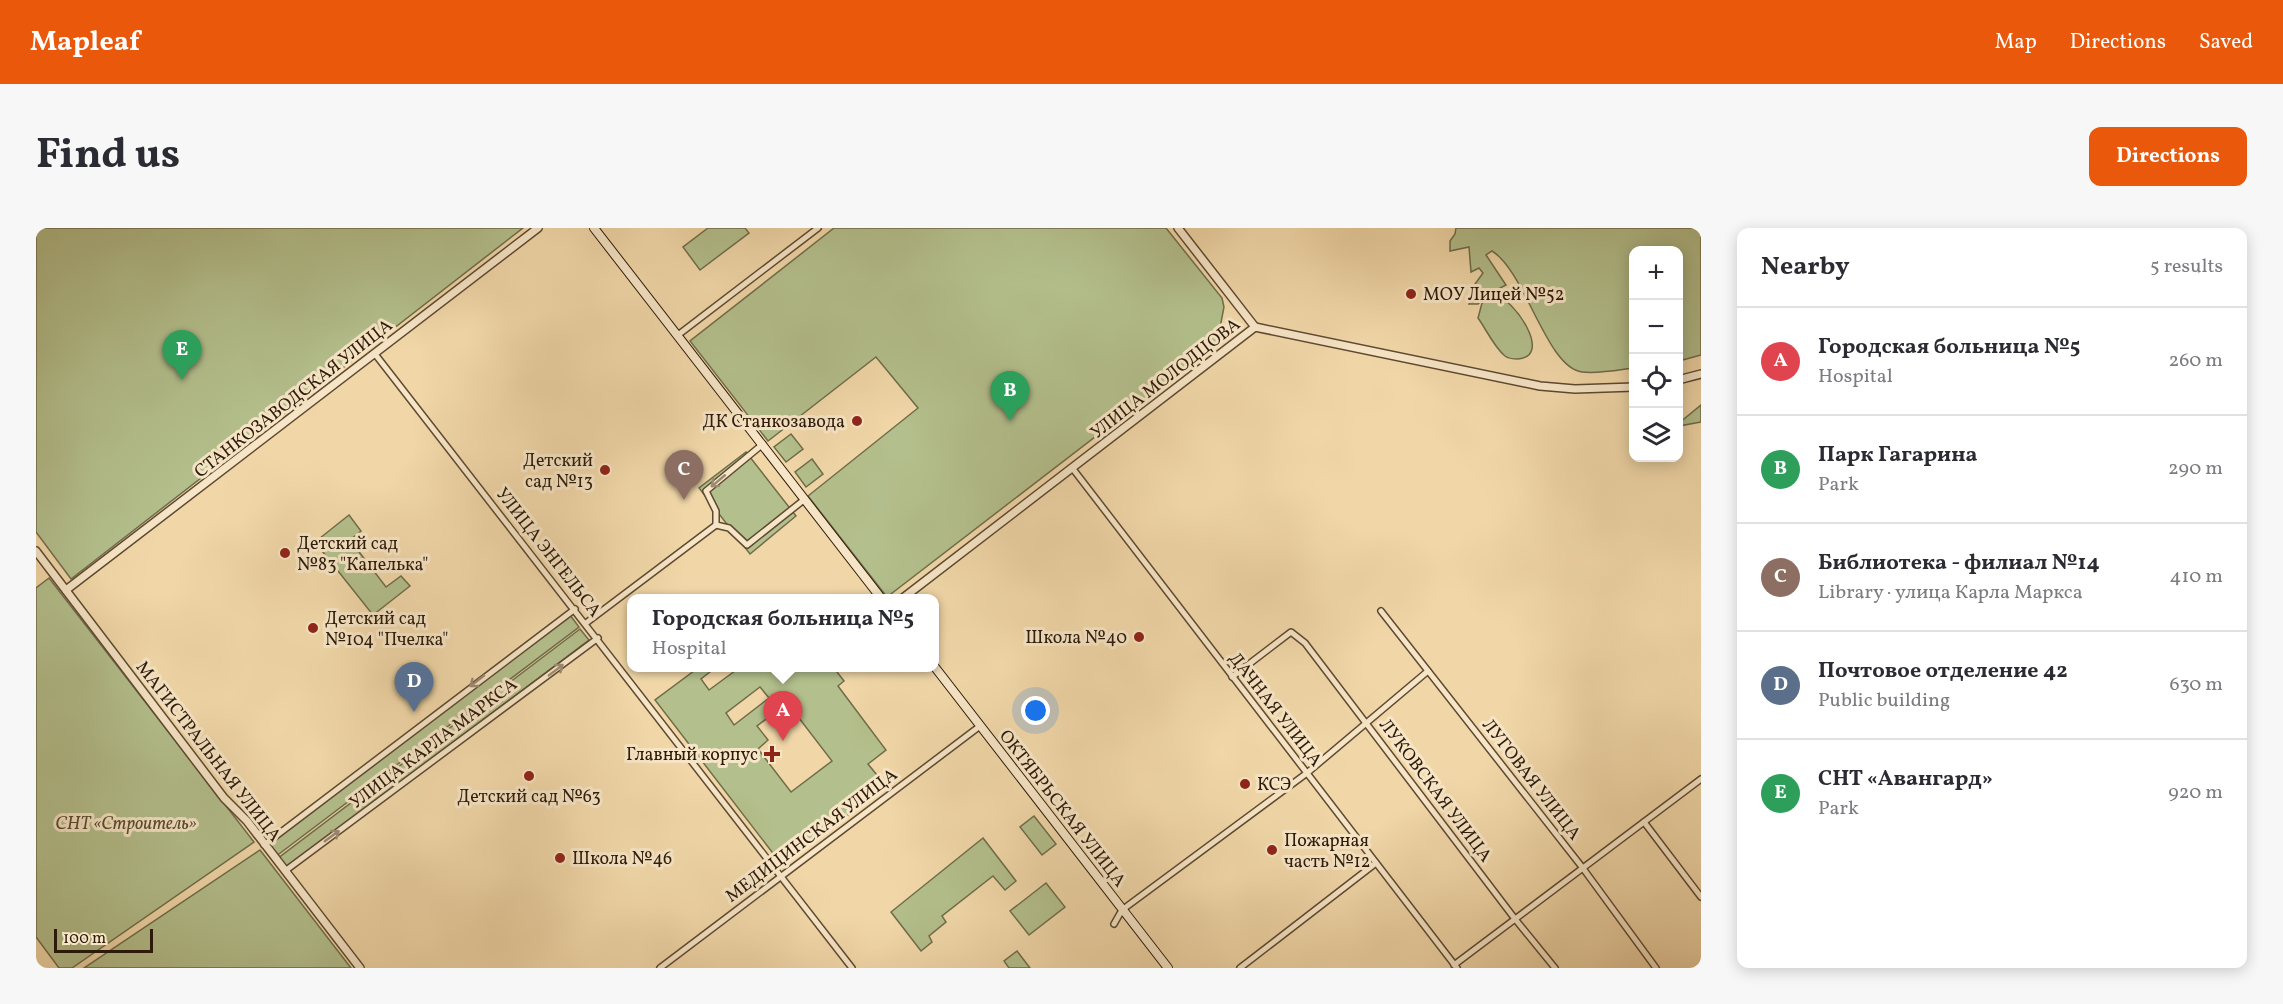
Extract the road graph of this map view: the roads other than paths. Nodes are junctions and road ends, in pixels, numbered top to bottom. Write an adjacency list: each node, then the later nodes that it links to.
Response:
1 (538, 228): 7 (street, СТАНКОЗАВОДСКАЯ УЛИЦА)
2 (594, 228): 6 (main road)
3 (818, 228): 6 (street)
4 (1178, 228): 5 (street)
5 (1255, 327): 10 (street, УЛИЦА МОЛОДЦОВА); 12 (street, УЛИЦА МОЛОДЦОВА)
6 (678, 335): 11 (main road)
7 (375, 354): 16 (street, СТАНКОЗАВОДСКАЯ УЛИЦА); 19 (street, УЛИЦА ЭНГЕЛЬСА)
8 (1701, 374): 9 (street)
9 (1683, 379)
10 (1629, 387)
11 (763, 444): 13 (main road); 14 (street, one-way to 14)
12 (1073, 469): 18 (street, УЛИЦА МОЛОДЦОВА); 25 (street, ДАЧНАЯ УЛИЦА)
13 (805, 499): 14 (street); 17 (main road)
14 (716, 525): 21 (street)
15 (36, 551): 16 (street, МАГИСТРАЛЬНАЯ УЛИЦА)
16 (66, 590): 31 (street, МАГИСТРАЛЬНАЯ УЛИЦА)
17 (878, 594)
18 (908, 594)
19 (575, 609): 21 (street, УЛИЦА ЭНГЕЛЬСА); 31 (street, УЛИЦА КАРЛА МАРКСА, one-way to 31)
20 (1381, 611): 23 (street, ЛУГОВАЯ УЛИЦА)
21 (586, 623): 22 (street, УЛИЦА ЭНГЕЛЬСА)
22 (598, 638): 34 (street, УЛИЦА КАРЛА МАРКСА, one-way to 22); 35 (street, УЛИЦА ЭНГЕЛЬСА)
23 (1428, 671): 26 (street); 33 (street, ЛУГОВАЯ УЛИЦА)
24 (939, 672): 27 (main road, ОКТЯБРЬСКАЯ УЛИЦА)
25 (1232, 677): 26 (street, ЛУКОВСКАЯ УЛИЦА); 28 (street, ДАЧНАЯ УЛИЦА)
26 (1366, 723): 28 (street); 38 (street, ЛУКОВСКАЯ УЛИЦА)
27 (980, 726): 35 (street, МЕДИЦИНСКАЯ УЛИЦА); 37 (main road, ОКТЯБРЬСКАЯ УЛИЦА)
28 (1306, 773): 32 (street, ДАЧНАЯ УЛИЦА); 37 (street)
29 (1701, 779): 30 (street)
30 (1644, 822): 33 (street); 36 (street)
31 (264, 845): 34 (street, МАГИСТРАЛЬНАЯ УЛИЦА)
32 (1376, 863): 40 (street, ДАЧНАЯ УЛИЦА); 45 (street)
33 (1582, 867): 38 (street); 47 (street, ЛУГОВАЯ УЛИЦА)
34 (285, 871): 41 (street, МАГИСТРАЛЬНАЯ УЛИЦА)
35 (780, 876): 42 (street, МЕДИЦИНСКАЯ УЛИЦА); 43 (street, УЛИЦА ЭНГЕЛЬСА)
36 (1701, 897)
37 (1122, 910): 39 (street); 44 (main road, ОКТЯБРЬСКАЯ УЛИЦА)
38 (1515, 919): 40 (street); 46 (street, ЛУКОВСКАЯ УЛИЦА)
39 (1114, 924)
40 (1455, 966)
41 (360, 968)
42 (660, 968)
43 (852, 968)
44 (1168, 968)
45 (1240, 968)
46 (1555, 968)
47 (1656, 968)

